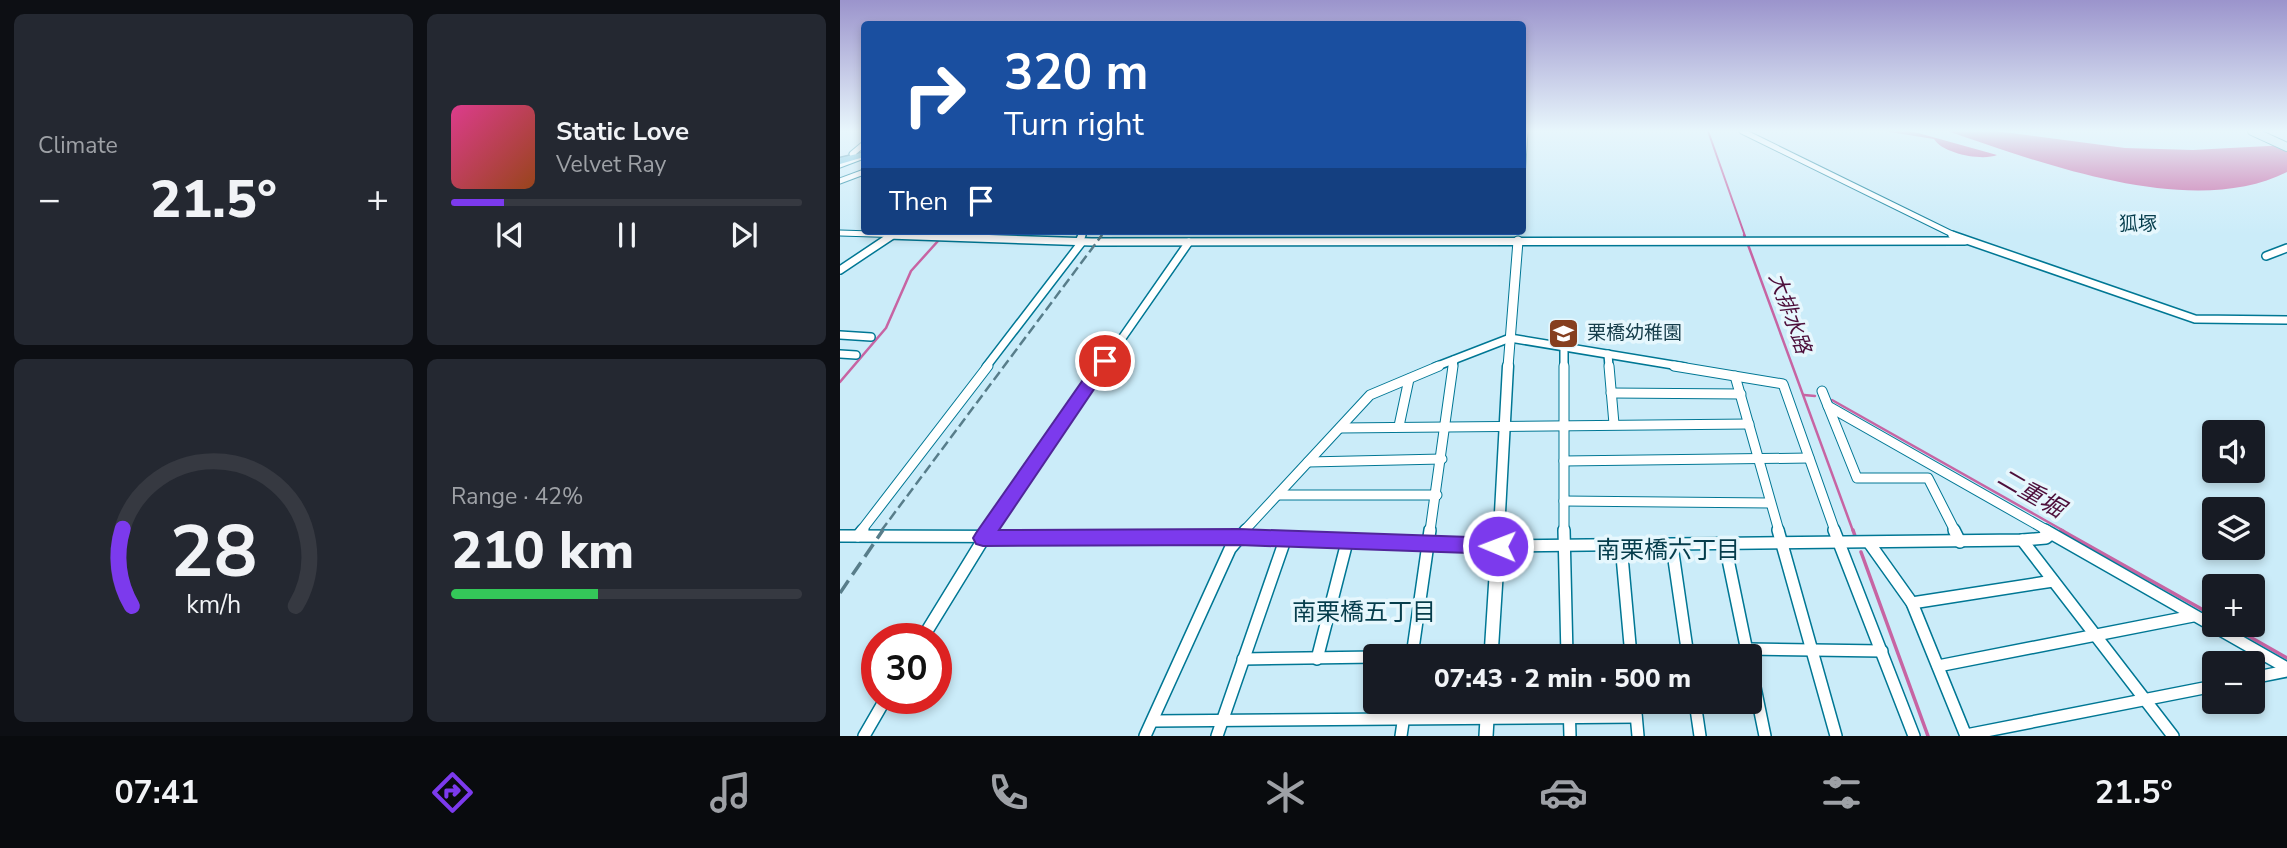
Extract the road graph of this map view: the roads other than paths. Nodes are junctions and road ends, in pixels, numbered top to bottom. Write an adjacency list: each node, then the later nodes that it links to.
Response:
1 (1812, 165): 11 (street)
2 (861, 173): 3 (street)
3 (840, 181)
4 (840, 233): 5 (street)
5 (861, 234)
6 (874, 235): 9 (street)
7 (1082, 235): 12 (street)
8 (1305, 235): 13 (street)
9 (891, 236): 12 (street); 17 (street)
10 (1519, 236): 11 (street); 13 (street); 21 (street)
11 (1965, 241): 18 (street)
12 (1081, 242): 14 (street); 51 (street)
13 (1302, 242): 14 (street)
14 (1189, 243): 53 (street)
15 (2287, 247): 16 (street)
16 (2266, 256)
17 (840, 270)
18 (2287, 320)
19 (840, 335): 20 (street)
20 (871, 337)
21 (1510, 338): 22 (street); 26 (street); 33 (street)
22 (1564, 347): 24 (street); 34 (street)
23 (840, 354): 25 (street)
24 (1608, 354): 27 (street); 30 (street)
25 (856, 355)
26 (1454, 360): 28 (street); 38 (street)
27 (1735, 376): 31 (street); 40 (street)
28 (1409, 379): 37 (street); 39 (street)
29 (1822, 391): 32 (street)
30 (1611, 393): 31 (street); 35 (street)
31 (1741, 394): 36 (street)
32 (1828, 406): 49 (street); 57 (street)
33 (1507, 424): 34 (street); 38 (street); 65 (street)
34 (1564, 424): 35 (street); 43 (street)
35 (1614, 424): 36 (street)
36 (1749, 424): 42 (street)
37 (1399, 426): 38 (street); 39 (street)
38 (1447, 426): 41 (street)
39 (1340, 428): 44 (street)
40 (1809, 458): 42 (street); 58 (street)
41 (1442, 459): 44 (street); 46 (street)
42 (1758, 459): 43 (street); 48 (street)
43 (1564, 461): 47 (street)
44 (1308, 462): 45 (street)
45 (1279, 495): 46 (street); 52 (street)
46 (1437, 495): 60 (street)
47 (1564, 501): 48 (street); 61 (street)
48 (1769, 503): 64 (street)
49 (2051, 534): 55 (street); 69 (street)
50 (840, 536): 51 (street)
51 (858, 536): 53 (street)
52 (1239, 537): 53 (street); 54 (street); 100 (street)
53 (983, 538): 70 (street)
54 (1285, 540): 56 (street); 82 (street)
55 (2022, 540): 57 (street); 67 (street)
56 (1347, 542): 60 (street); 83 (street)
57 (1960, 542): 59 (street)
58 (1844, 543): 59 (street); 64 (street); 78 (street)
59 (1870, 544): 68 (street)
60 (1428, 545): 65 (street); 72 (street)
61 (1564, 545): 62 (street); 65 (street); 74 (street)
62 (1621, 545): 66 (street); 75 (street)
63 (1725, 545): 64 (street); 66 (street); 77 (street)
64 (1780, 545): 79 (street)
65 (1498, 546): 73 (street)
66 (1672, 546): 76 (street)
67 (2053, 581): 68 (street); 71 (street)
68 (1912, 603): 84 (street)
69 (2193, 616): 71 (street); 85 (street)
70 (932, 623)
71 (2094, 634): 84 (street); 88 (street)
72 (1415, 644)
73 (1492, 644)
74 (1567, 644)
75 (1630, 644)
76 (1686, 644)
77 (1746, 644)
78 (1882, 651): 79 (street); 112 (street)
79 (1812, 652): 80 (street); 111 (street)
80 (1762, 653)
81 (1363, 657): 83 (street)
82 (1243, 659): 83 (street); 99 (street)
83 (1317, 659)
84 (1938, 666): 101 (street)
85 (2287, 670): 86 (street)
86 (2265, 675)
87 (2202, 688): 88 (street)
88 (2145, 699): 101 (street); 113 (street)
89 (877, 714): 102 (street)
90 (1404, 714): 98 (street)
91 (1487, 714): 97 (street)
92 (1636, 714): 96 (street)
93 (1697, 714): 109 (street)
94 (1760, 714): 110 (street)
95 (1569, 717): 96 (street); 97 (street); 107 (street)
96 (1636, 717): 108 (street)
97 (1487, 718): 98 (street); 106 (street)
98 (1403, 719): 99 (street); 105 (street)
99 (1222, 720): 100 (street); 104 (street)
100 (1153, 721): 103 (street)
101 (1966, 735)
102 (864, 736)
103 (1146, 736)
104 (1217, 736)
105 (1401, 736)
106 (1486, 736)
107 (1570, 736)
108 (1637, 736)
109 (1700, 736)
110 (1765, 736)
111 (1836, 736)
112 (1914, 736)
113 (2174, 736)

